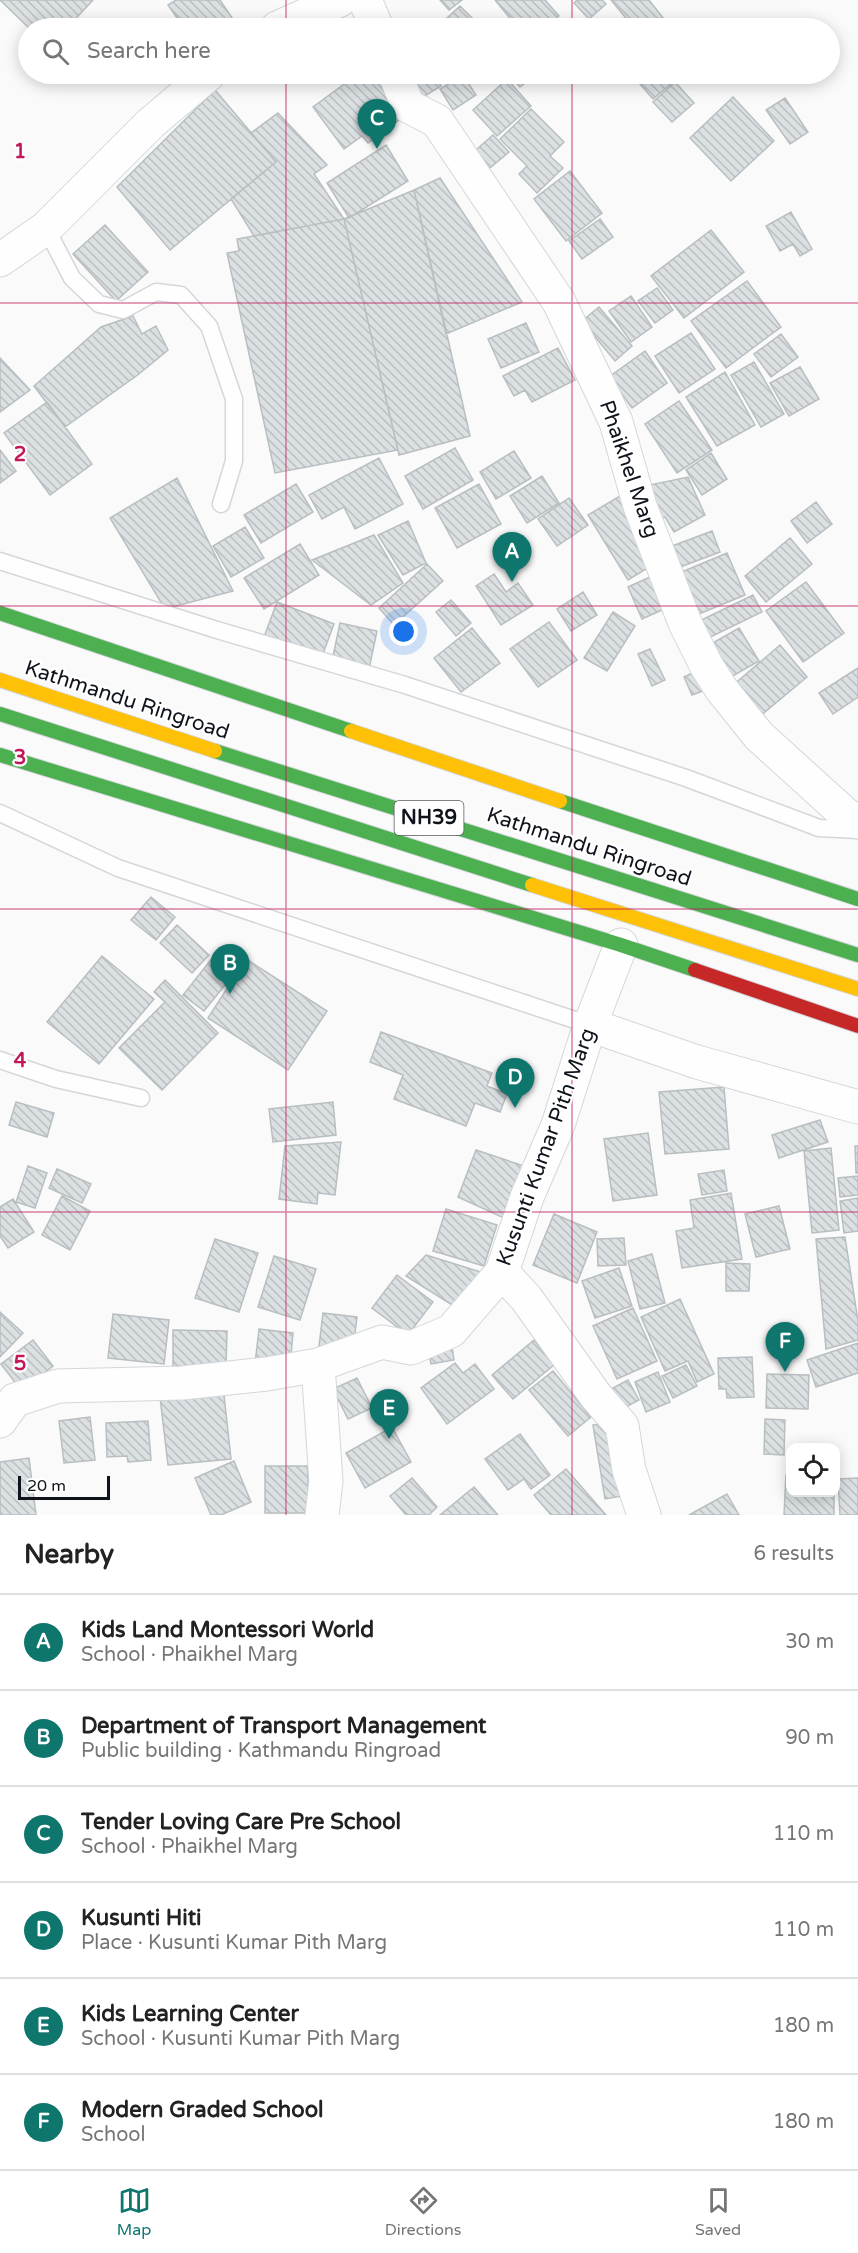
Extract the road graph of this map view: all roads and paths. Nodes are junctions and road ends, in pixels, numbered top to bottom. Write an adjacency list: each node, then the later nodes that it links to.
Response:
1 (340, 0): 3 (street)
2 (365, 0): 4 (street)
3 (300, 18)
4 (373, 18)
5 (196, 84): 7 (street)
6 (398, 84): 16 (street, Phaikhel Marg)
7 (46, 228): 8 (street); 9 (lane)
8 (2, 256)
9 (221, 504)
10 (0, 561): 17 (lane)
11 (0, 613): 18 (main road)
12 (0, 680): 20 (main road, Kathmandu Ringroad / NH39)
13 (0, 714): 21 (main road, NH39)
14 (0, 755): 19 (main road)
15 (0, 813): 22 (lane)
16 (858, 822)
17 (858, 830)
18 (858, 898)
19 (621, 945): 22 (street, Kusunti Kumar Pith Marg); 23 (main road)
20 (858, 955)
21 (858, 989)
22 (590, 1025): 26 (street); 27 (street, Kusunti Kumar Pith Marg)
23 (858, 1026)
24 (0, 1060): 25 (lane)
25 (141, 1098)
26 (858, 1107)
27 (502, 1272): 28 (street, Kusunti Kumar Pith Marg); 31 (street)
28 (318, 1365): 29 (street, Kusunti Kumar Pith Marg); 30 (street)
29 (0, 1421)
30 (322, 1515)
31 (645, 1515)

